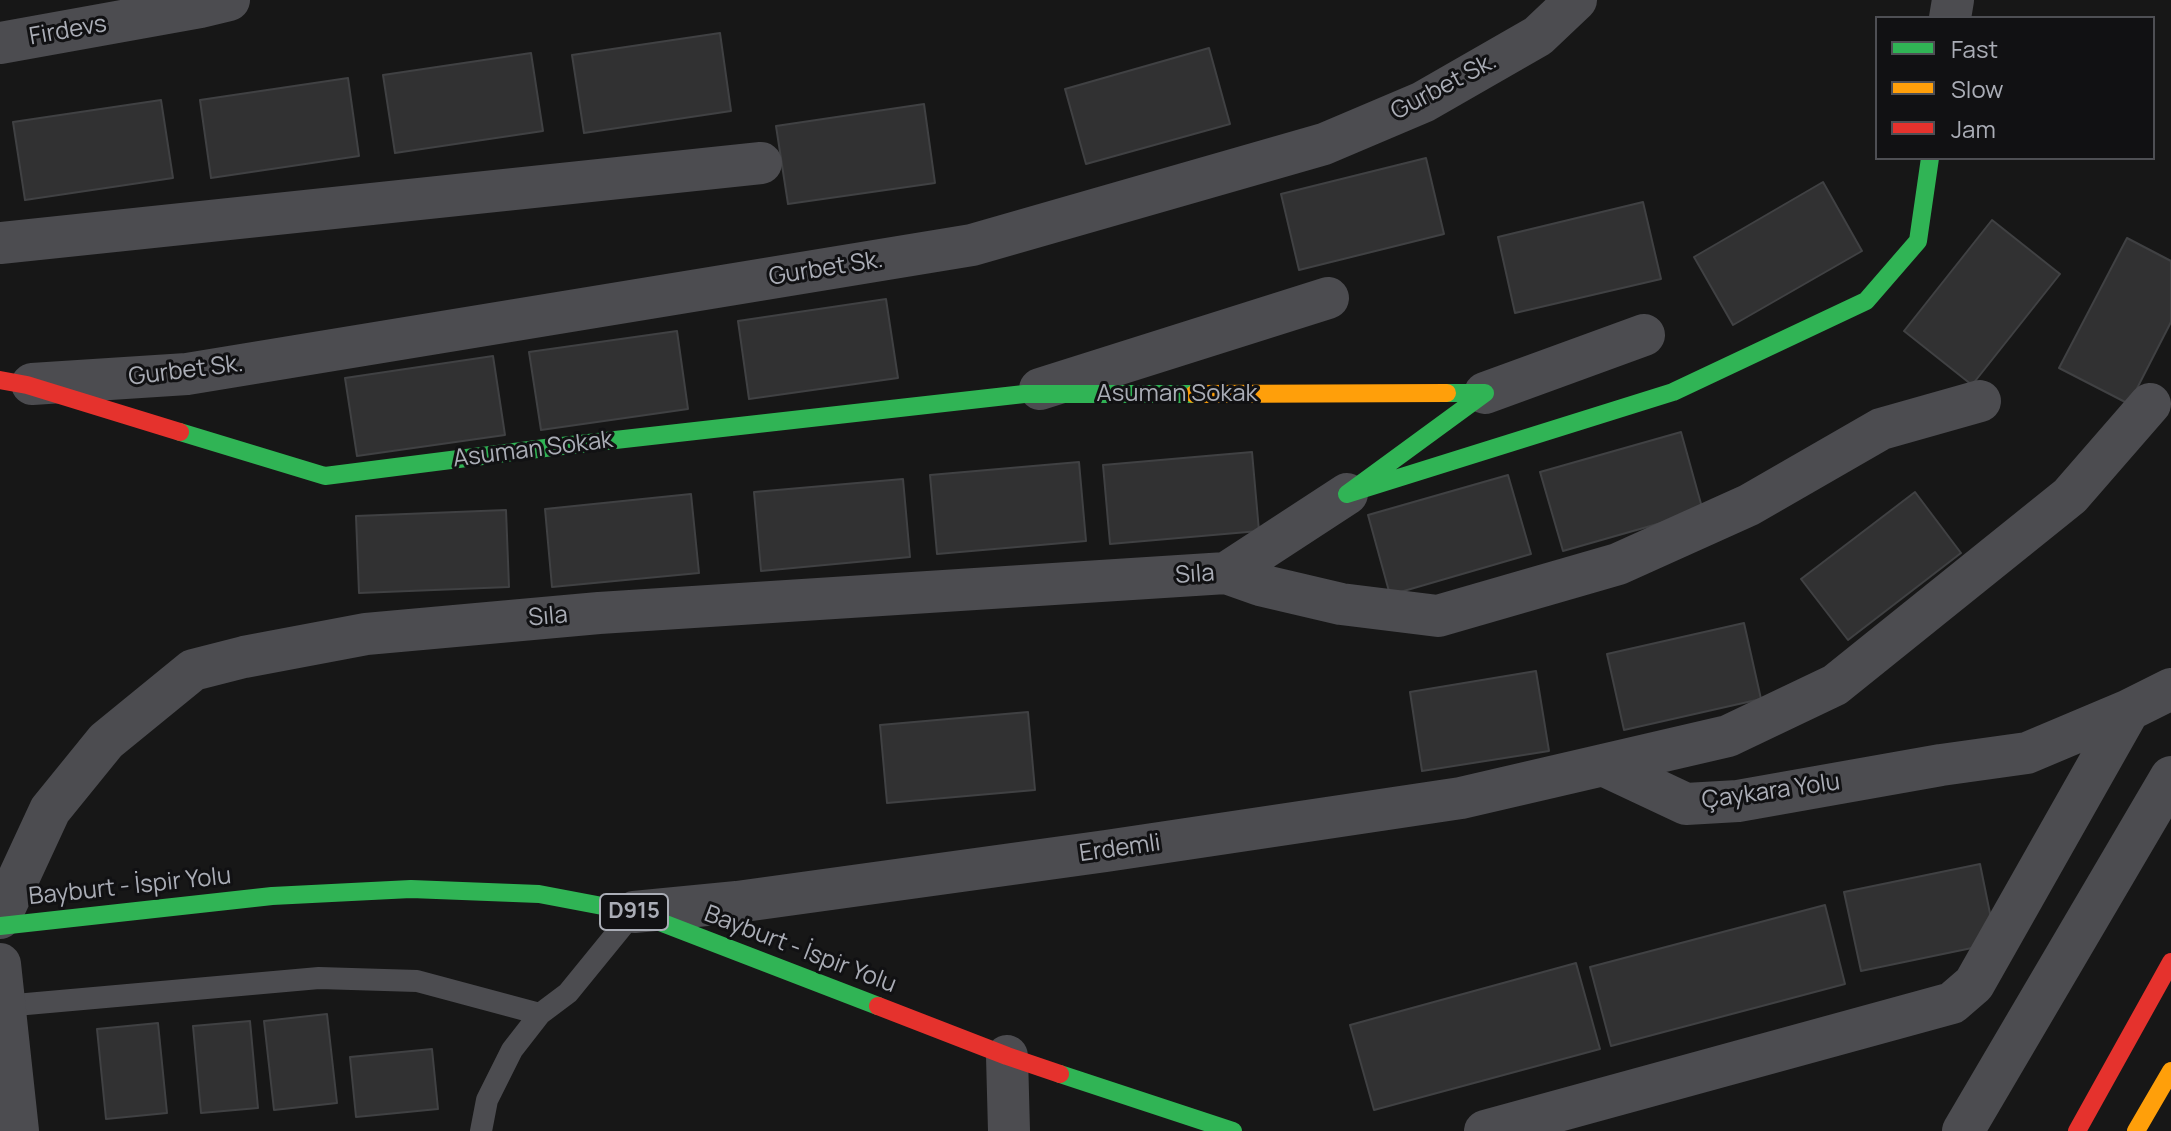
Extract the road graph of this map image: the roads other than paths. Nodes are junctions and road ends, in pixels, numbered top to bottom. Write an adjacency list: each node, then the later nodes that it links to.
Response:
1 (229, 0): 3 (street, Firdevs)
2 (1576, 0): 9 (street, Gurbet Sk.)
3 (0, 43)
4 (1930, 160): 14 (main road)
5 (761, 163): 6 (street)
6 (0, 243)
7 (1328, 298): 11 (street)
8 (1644, 335): 10 (street)
9 (14, 382): 11 (main road, Asuman Sokak)
10 (1485, 393): 11 (main road, Asuman Sokak); 14 (main road)
11 (1024, 394)
12 (1980, 401): 15 (street)
13 (2150, 404): 18 (street)
14 (1347, 494): 15 (street)
15 (1226, 573): 21 (street, Sıla)
16 (2171, 689): 17 (street, Çaykara Yolu)
17 (2129, 710): 18 (street, Çaykara Yolu); 33 (street)
18 (1603, 765): 20 (street, Erdemli)
19 (2171, 777): 34 (street)
20 (634, 912): 22 (main road, Bayburt - İspir Yolu / D915); 26 (lane); 27 (main road, Bayburt - İspir Yolu / D915)
21 (0, 918)
22 (0, 926)
23 (2171, 962): 35 (main road)
24 (0, 964): 25 (street)
25 (4, 1006): 26 (lane); 29 (street)
26 (540, 1014): 30 (lane)
27 (1007, 1056): 31 (street); 32 (main road, Bayburt - İspir Yolu / D915)
28 (2171, 1071): 36 (main road)
29 (18, 1131)
30 (481, 1131)
31 (1009, 1131)
32 (1233, 1131)
33 (1485, 1131)
34 (1963, 1131)
35 (2077, 1131)
36 (2136, 1131)

